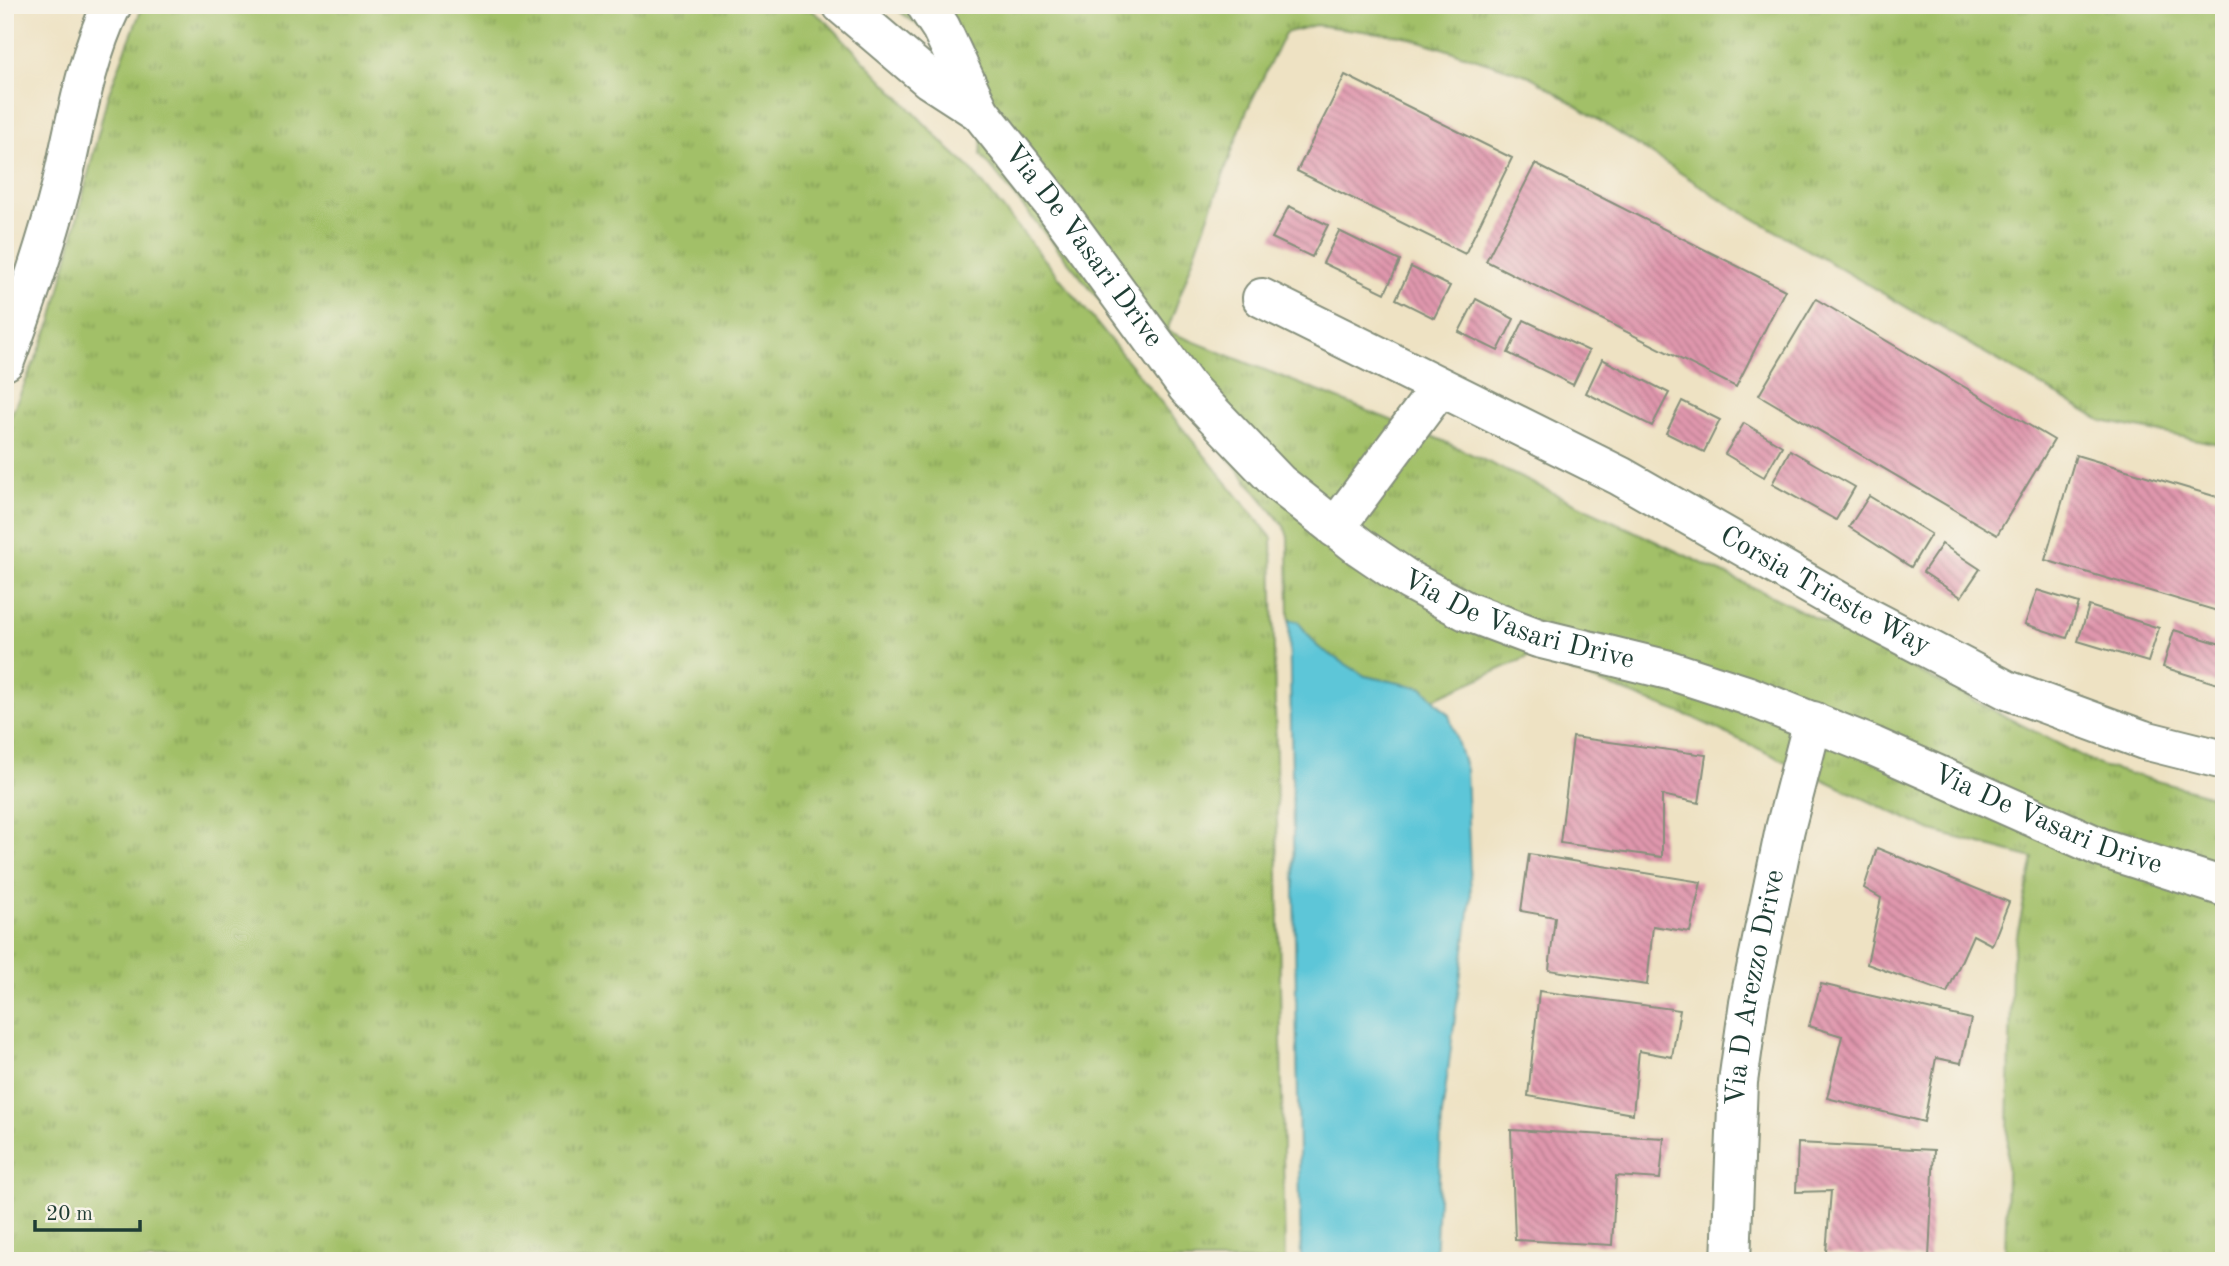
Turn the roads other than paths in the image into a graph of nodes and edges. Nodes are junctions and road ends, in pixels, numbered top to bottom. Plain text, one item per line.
1 (111, 5) edge
2 (842, 5) edge
3 (926, 5) edge
4 (980, 112) junction
5 (1262, 298) dead end
6 (5, 361) edge
7 (1440, 387) junction
8 (1335, 528) junction
9 (1813, 721) junction
10 (2224, 760) edge
11 (2224, 887) edge
12 (1731, 1261) edge

1 - 6 street
2 - 4 street, Via De Vasari Drive
3 - 4 street, Via De Vasari Drive
4 - 8 street, Via De Vasari Drive
5 - 7 street, Corsia Trieste Way
7 - 8 street
7 - 10 street, Corsia Trieste Way
8 - 9 street, Via De Vasari Drive
9 - 11 street, Via De Vasari Drive
9 - 12 street, Via D Arezzo Drive

